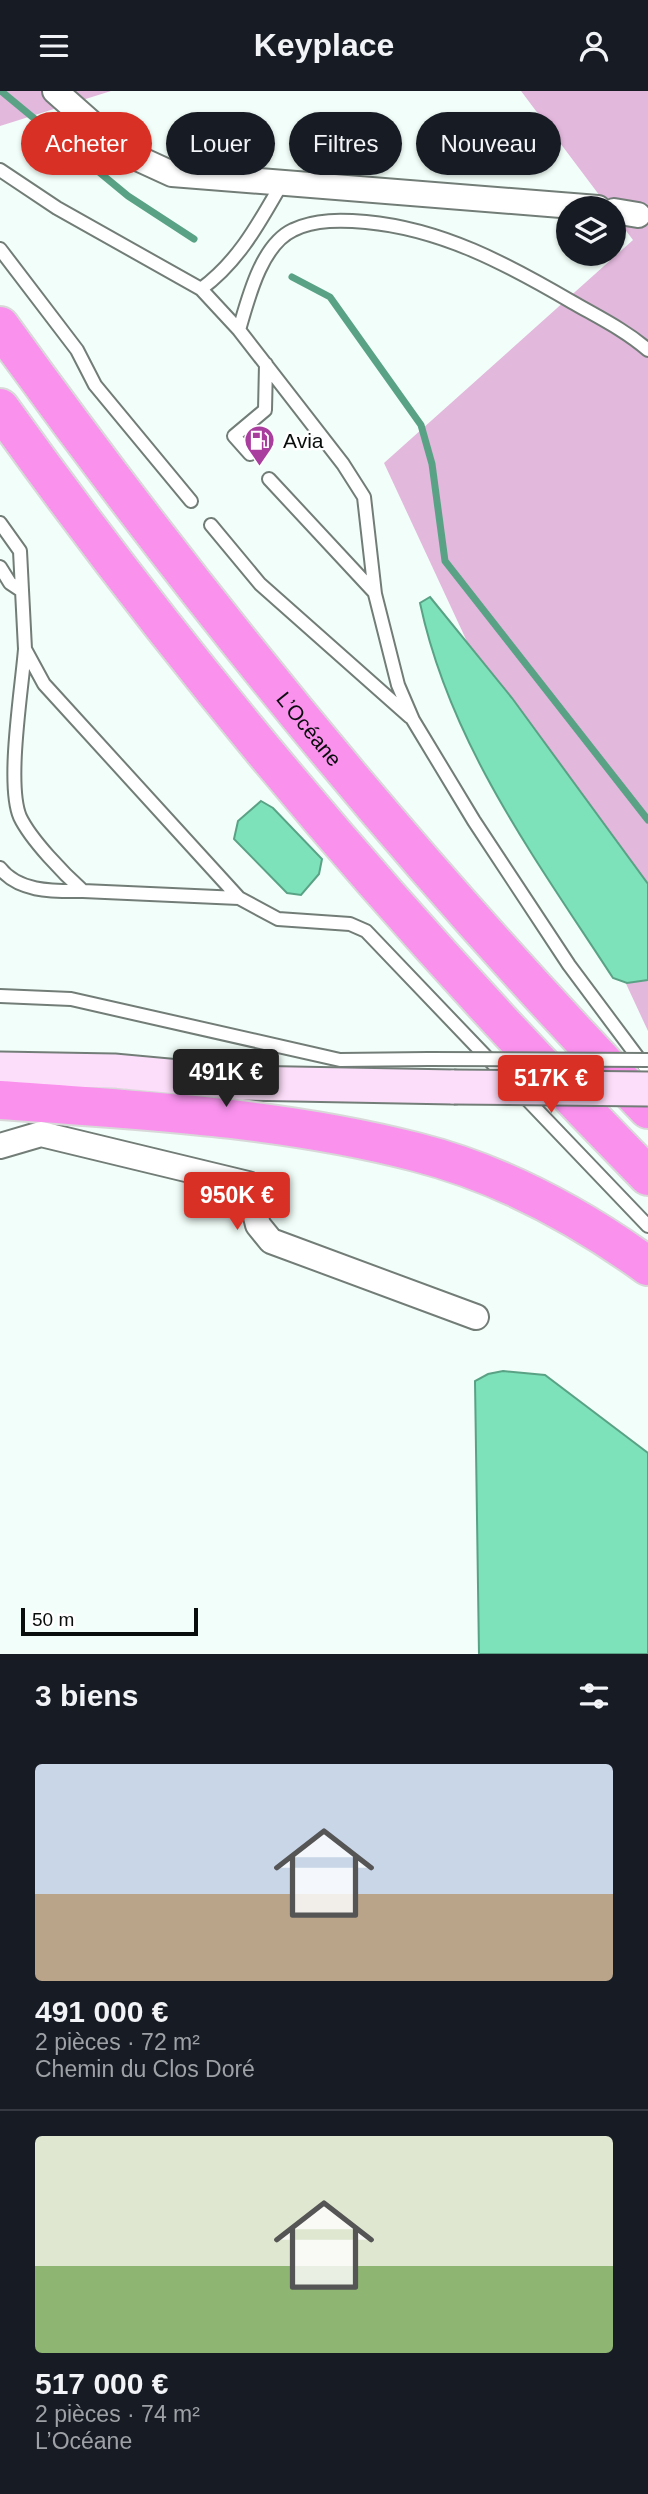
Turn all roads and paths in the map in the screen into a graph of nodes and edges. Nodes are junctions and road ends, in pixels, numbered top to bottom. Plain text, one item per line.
1 (55, 91) edge
2 (0, 170) edge
3 (282, 183) junction
4 (556, 205) edge
5 (0, 249) edge
6 (201, 289) junction
7 (0, 325) edge
8 (239, 330) junction
9 (648, 350) edge
10 (266, 364) junction
11 (0, 408) edge
12 (250, 454) dead end
13 (269, 479) dead end
14 (191, 501) dead end
15 (0, 523) edge
16 (211, 525) dead end
17 (0, 567) edge
18 (22, 591) junction
19 (375, 594) junction
20 (25, 649) junction
21 (413, 720) junction
22 (0, 868) edge
23 (83, 891) junction
24 (239, 898) junction
25 (0, 996) edge
26 (648, 1060) edge
27 (0, 1069) edge
28 (648, 1071) edge
29 (648, 1089) edge
30 (0, 1100) edge
31 (648, 1109) edge
32 (0, 1146) edge
33 (648, 1176) edge
34 (648, 1226) edge
35 (648, 1266) edge
36 (476, 1317) dead end

1 - 3 street
2 - 6 lane
3 - 4 street
3 - 6 lane
5 - 14 lane
6 - 8 lane
7 - 31 highway, L’Océane
8 - 9 lane
8 - 10 lane
10 - 12 lane
10 - 19 lane
11 - 33 highway
13 - 19 lane
15 - 18 lane
16 - 21 lane
17 - 18 lane
18 - 20 lane
19 - 21 lane
20 - 23 lane
20 - 24 lane
21 - 28 lane
22 - 23 lane
23 - 24 lane
24 - 34 lane
25 - 26 lane, bridge
27 - 29 main road, bridge
30 - 35 highway
32 - 36 street

